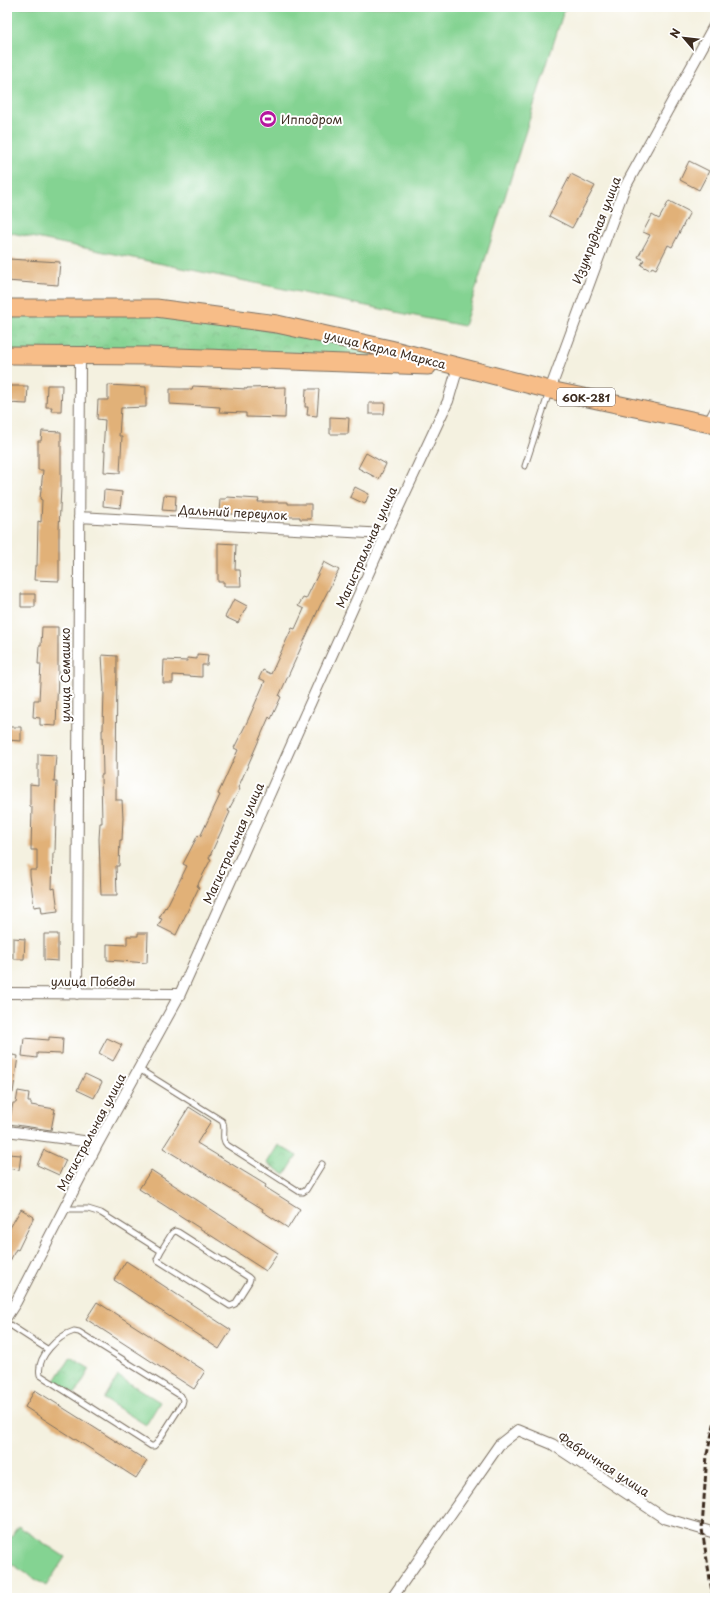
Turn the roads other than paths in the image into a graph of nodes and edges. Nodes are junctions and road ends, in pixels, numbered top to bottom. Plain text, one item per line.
1 (715, 24) edge
2 (7, 308) edge
3 (7, 355) edge
4 (80, 356) junction
5 (458, 367) junction
6 (550, 390) junction
7 (713, 420) edge
8 (525, 466) dead end
9 (79, 517) junction
10 (386, 534) junction
11 (7, 993) edge
12 (77, 994) junction
13 (180, 994) junction
14 (139, 1068) junction
15 (7, 1131) edge
16 (98, 1143) junction
17 (322, 1164) dead end
18 (64, 1209) junction
19 (161, 1251) junction
20 (7, 1316) edge
21 (7, 1324) edge
22 (47, 1349) junction
23 (715, 1533) edge
24 (392, 1598) edge

1 - 6 street, Изумрудная улица
2 - 5 main road, улица Карла Маркса
3 - 4 main road, улица Карла Маркса
4 - 5 main road, улица Карла Маркса
4 - 9 street, улица Семашко
5 - 6 main road, 60К-281
5 - 10 street, Магистральная улица
6 - 7 main road, 60К-281
6 - 8 lane
9 - 10 street, Дальний переулок
9 - 12 street, улица Семашко
10 - 13 street, Магистральная улица
11 - 12 street, улица Победы
12 - 13 street, улица Победы
13 - 14 street, Магистральная улица
14 - 16 street, Магистральная улица
14 - 17 lane
15 - 16 street
16 - 18 street, Магистральная улица
18 - 19 lane
18 - 20 street, Магистральная улица
19 - 19 lane
21 - 22 lane
22 - 22 lane
23 - 24 street, Фабричная улица

